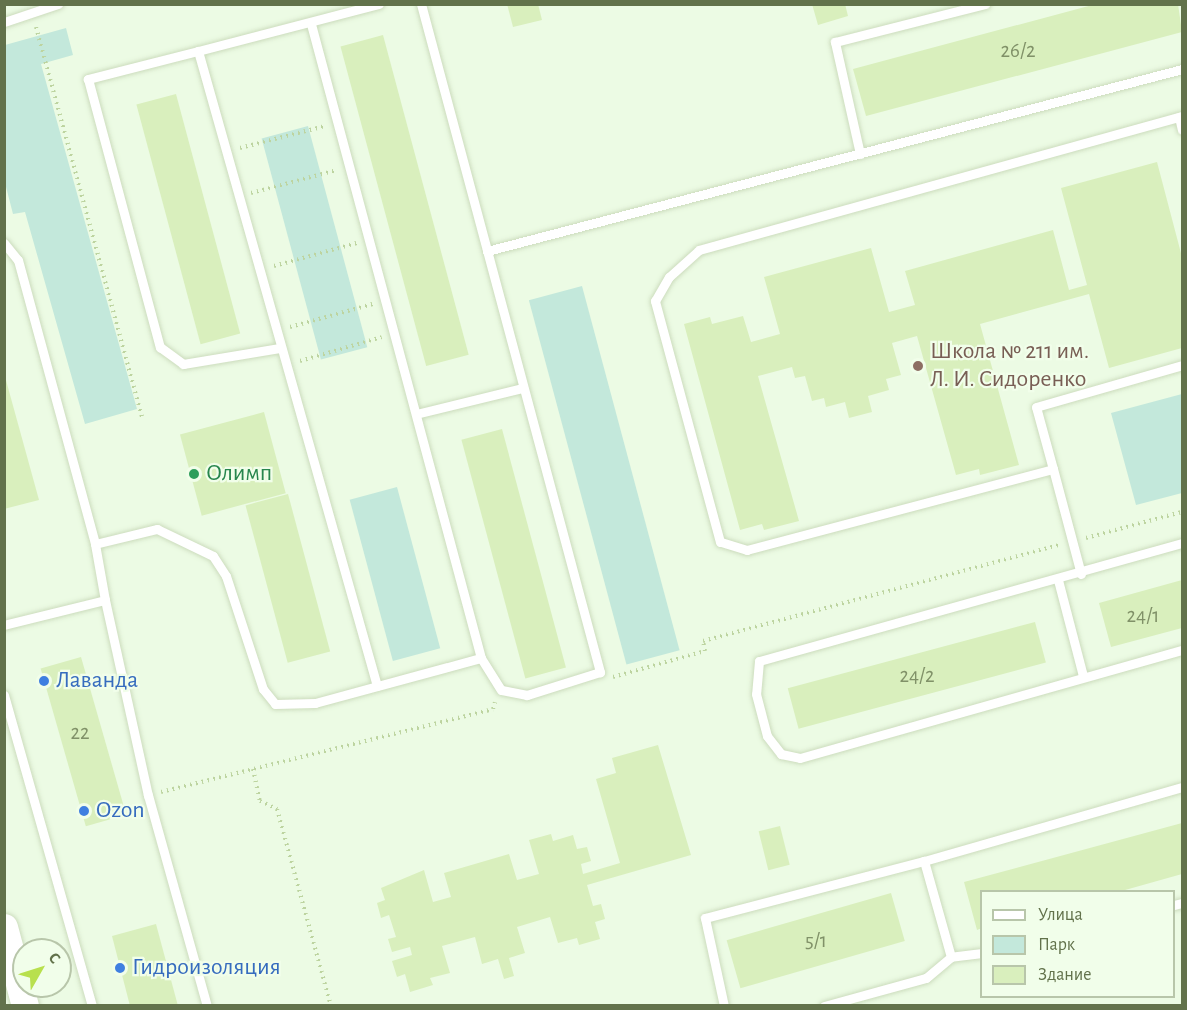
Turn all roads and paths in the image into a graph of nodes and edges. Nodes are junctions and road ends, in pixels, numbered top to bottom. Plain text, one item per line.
1 (58, 4) edge
2 (379, 4) edge
3 (421, 4) edge
4 (986, 4) edge
5 (33, 15) junction
6 (4, 22) edge
7 (311, 24) junction
8 (198, 51) junction
9 (1182, 69) edge
10 (1181, 117) edge
11 (338, 123) junction
12 (1182, 130) edge
13 (226, 152) junction
14 (860, 154) junction
15 (349, 167) junction
16 (238, 196) junction
17 (369, 240) junction
18 (4, 243) edge
19 (487, 251) junction
20 (258, 270) junction
21 (385, 301) junction
22 (275, 331) junction
23 (394, 333) junction
24 (280, 348) junction
25 (285, 365) junction
26 (1182, 365) edge
27 (523, 388) junction
28 (416, 414) junction
29 (143, 420) dead end
30 (1053, 469) junction
31 (1182, 512) edge
32 (1073, 541) junction
33 (1182, 543) edge
34 (95, 544) junction
35 (1081, 573) junction
36 (1058, 580) junction
37 (105, 600) junction
38 (4, 625) edge
39 (1182, 650) edge
40 (481, 658) junction
41 (600, 672) junction
42 (1083, 676) junction
43 (376, 686) junction
44 (501, 690) junction
45 (4, 696) edge
46 (253, 769) junction
47 (1182, 787) edge
48 (148, 795) junction
49 (924, 861) junction
50 (4, 927) edge
51 (980, 953) edge
52 (951, 957) junction
53 (9, 960) edge
54 (25, 1005) edge
55 (92, 1005) edge
56 (207, 1005) edge
57 (331, 1005) edge
58 (724, 1005) edge
59 (824, 1005) edge

1 - 5 lane
2 - 7 lane
3 - 19 lane
4 - 14 lane
5 - 6 lane
5 - 29 path
7 - 8 lane
7 - 11 lane
8 - 13 lane
8 - 24 lane
9 - 14 lane
10 - 12 lane
10 - 30 lane
11 - 13 path
11 - 15 lane
13 - 16 lane
14 - 19 lane
15 - 16 path
15 - 17 lane
16 - 20 lane
17 - 20 path
17 - 21 lane
18 - 34 lane
19 - 27 lane
20 - 22 lane
21 - 22 path
21 - 23 lane
22 - 24 lane
23 - 25 path
23 - 28 lane
24 - 25 lane
25 - 43 lane
26 - 30 lane
27 - 28 lane
27 - 41 lane
28 - 40 lane
30 - 32 lane
31 - 32 path
32 - 35 lane
32 - 41 path
33 - 35 lane
34 - 37 lane
34 - 43 lane
35 - 36 lane
36 - 42 lane
36 - 42 lane
37 - 38 lane
37 - 48 lane
39 - 42 lane
40 - 43 lane
40 - 44 lane
41 - 44 lane
44 - 46 path
45 - 55 lane
46 - 48 path
46 - 57 path
47 - 49 lane
48 - 56 lane
49 - 52 lane
49 - 58 lane
50 - 53 street
51 - 52 lane
52 - 59 lane
53 - 54 street

